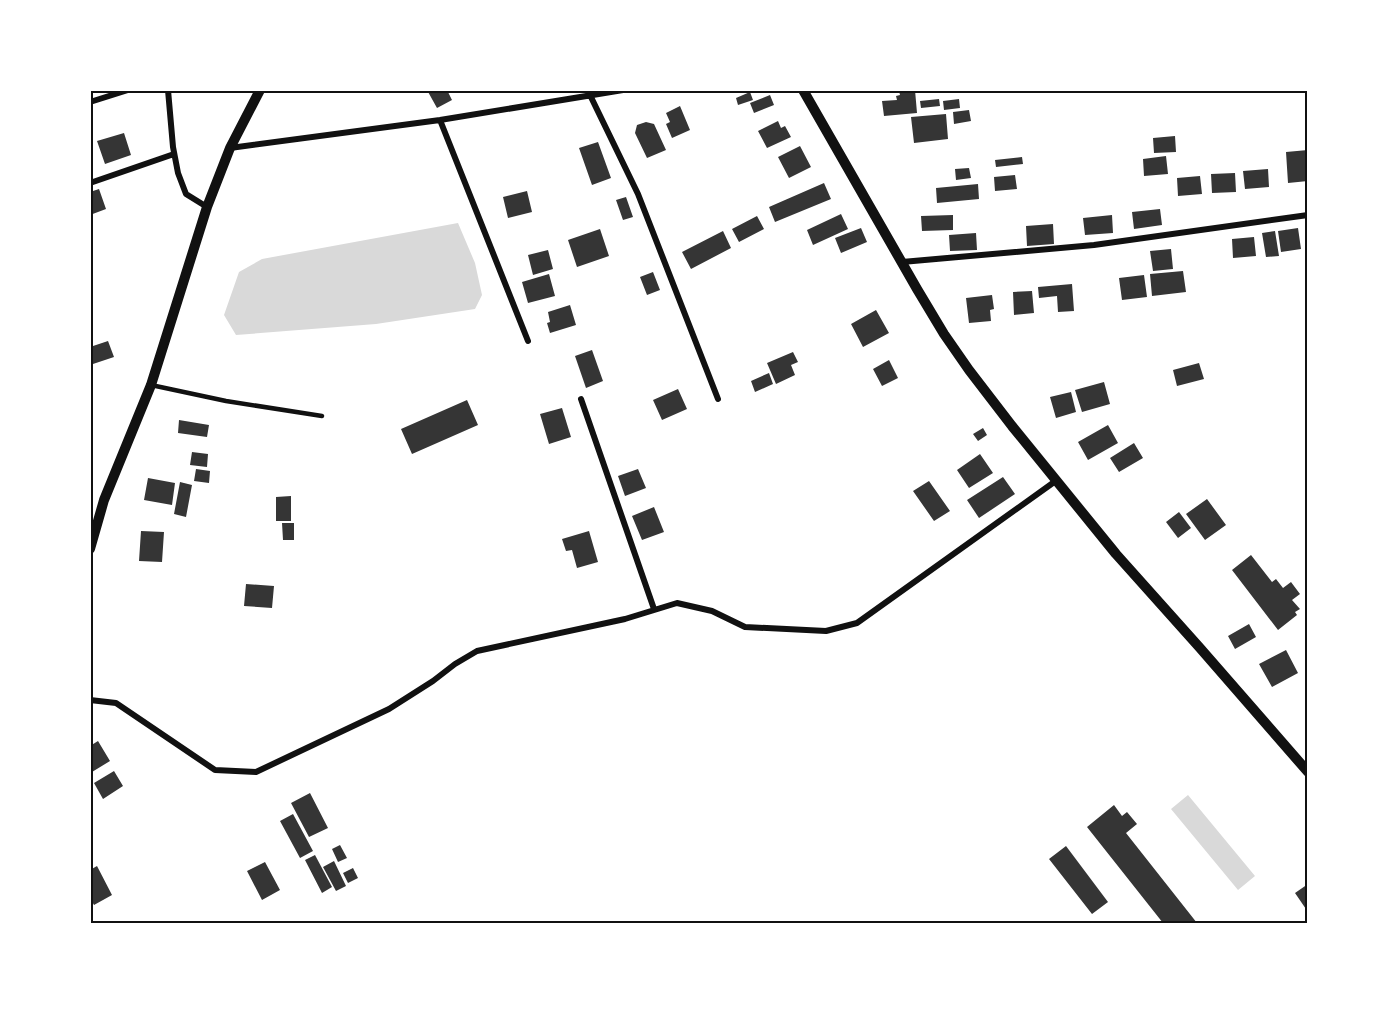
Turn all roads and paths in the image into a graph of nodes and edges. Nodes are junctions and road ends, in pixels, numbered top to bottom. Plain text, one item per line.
1 (128, 90) edge
2 (168, 90) edge
3 (260, 90) edge
4 (623, 90) edge
5 (803, 90) edge
6 (590, 95) junction
7 (90, 102) edge
8 (440, 120) junction
9 (230, 148) junction
10 (174, 154) junction
11 (90, 183) edge
12 (207, 207) junction
13 (1308, 215) edge
14 (902, 262) junction
15 (528, 341) dead end
16 (151, 386) junction
17 (581, 399) dead end
18 (718, 399) dead end
19 (322, 416) dead end
20 (1057, 480) junction
21 (90, 549) edge
22 (654, 609) junction
23 (90, 700) edge
24 (1308, 772) edge

1 - 7 street
2 - 10 street
3 - 9 street
4 - 6 street
5 - 14 street
6 - 8 street
6 - 18 street
8 - 9 street
8 - 15 street
9 - 12 street
10 - 11 street
10 - 12 street
12 - 16 street
13 - 14 street
14 - 20 street
16 - 19 lane
16 - 21 street
17 - 22 street
20 - 22 street
20 - 24 street
22 - 23 street

